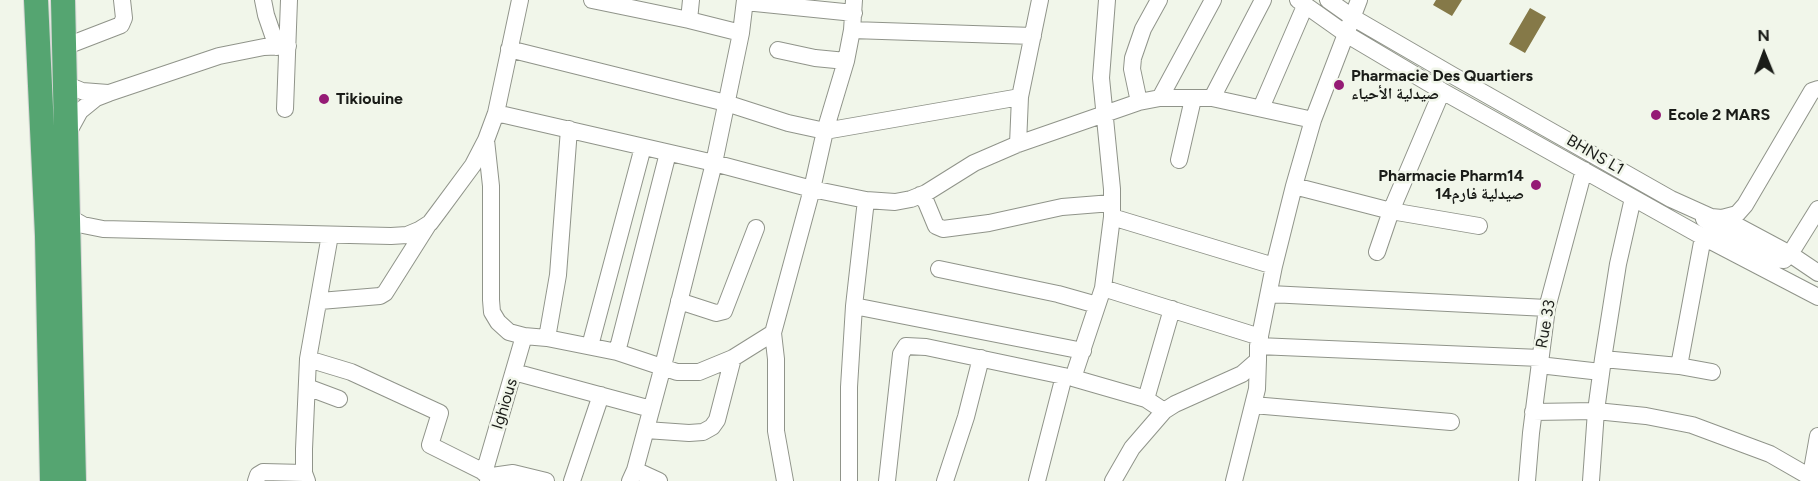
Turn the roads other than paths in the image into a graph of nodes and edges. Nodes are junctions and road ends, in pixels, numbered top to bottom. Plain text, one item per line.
1 (36, 0) edge
2 (63, 0) edge
3 (122, 0) edge
4 (263, 0) edge
5 (289, 0) edge
6 (518, 0) edge
7 (591, 0) edge
8 (691, 0) edge
9 (1040, 0) edge
10 (1107, 0) edge
11 (1159, 0) edge
12 (1213, 0) edge
13 (1263, 0) edge
14 (1328, 0) edge
15 (745, 1) edge
16 (1308, 2) edge
17 (626, 4) edge
18 (854, 6) edge
19 (1350, 14) edge
20 (689, 20) junction
21 (852, 30) junction
22 (741, 33) junction
23 (1033, 36) junction
24 (282, 46) junction
25 (64, 47) junction
26 (509, 49) junction
27 (778, 50) dead end
28 (846, 61) junction
29 (65, 84) junction
30 (1818, 89) edge
31 (1442, 90) junction
32 (109, 93) junction
33 (1020, 98) junction
34 (1160, 98) junction
35 (1212, 98) junction
36 (1193, 99) junction
37 (1139, 102) junction
38 (726, 103) junction
39 (1261, 108) junction
40 (285, 109) dead end
41 (496, 113) junction
42 (1105, 113) junction
43 (1313, 120) junction
44 (569, 129) junction
45 (825, 131) junction
46 (486, 140) junction
47 (1018, 144) junction
48 (65, 145) junction
49 (643, 147) junction
50 (668, 153) junction
51 (1179, 160) dead end
52 (714, 163) junction
53 (1584, 170) junction
54 (1294, 186) junction
55 (812, 189) junction
56 (920, 195) junction
57 (1633, 198) junction
58 (866, 200) junction
59 (1818, 209) edge
60 (1112, 210) junction
61 (1391, 211) junction
62 (67, 216) junction
63 (1722, 218) junction
64 (430, 223) junction
65 (1479, 226) dead end
66 (756, 228) dead end
67 (103, 229) junction
68 (330, 235) junction
69 (1703, 237) junction
70 (69, 251) junction
71 (1377, 252) dead end
72 (1790, 254) junction
73 (1274, 266) junction
74 (939, 269) dead end
75 (1818, 273) edge
76 (1103, 288) junction
77 (1270, 294) junction
78 (1818, 297) edge
79 (320, 301) junction
80 (679, 301) junction
81 (1097, 305) junction
82 (854, 306) junction
83 (1547, 308) junction
84 (1172, 309) junction
85 (774, 333) junction
86 (524, 336) junction
87 (547, 338) junction
88 (590, 346) junction
89 (1259, 348) junction
90 (1083, 351) junction
91 (617, 352) junction
92 (733, 358) junction
93 (981, 358) junction
94 (308, 359) junction
95 (1539, 362) junction
96 (663, 366) junction
97 (1602, 366) junction
98 (1679, 366) junction
99 (514, 372) junction
100 (1712, 372) dead end
101 (1069, 377) junction
102 (307, 387) junction
103 (601, 395) junction
104 (339, 399) dead end
105 (1146, 399) junction
106 (1253, 405) junction
107 (651, 409) junction
108 (1164, 411) junction
109 (1596, 411) junction
110 (1533, 412) junction
111 (1451, 422) dead end
112 (646, 430) junction
113 (1818, 436) edge
114 (632, 476) edge
115 (306, 477) edge
116 (488, 477) edge
117 (1810, 479) edge
118 (52, 481) edge
119 (74, 481) edge
120 (256, 481) edge
121 (546, 481) edge
122 (572, 481) edge
123 (659, 481) edge
124 (785, 481) edge
125 (849, 481) edge
126 (887, 481) edge
127 (945, 481) edge
128 (1037, 481) edge
129 (1113, 481) edge
130 (1234, 481) edge
131 (1527, 481) edge
132 (1591, 481) edge

1 - 118 highway
2 - 25 highway
3 - 25 street
4 - 24 street
5 - 24 street
6 - 26 street
7 - 17 street
8 - 20 street
9 - 23 street
10 - 42 street
11 - 37 street
12 - 34 street
13 - 35 street
14 - 19 street, BHNS L1
15 - 18 street
15 - 22 street
16 - 19 street
16 - 39 street
17 - 20 street
18 - 21 street
19 - 31 street
19 - 43 street
19 - 63 street, BHNS L1
19 - 72 street, BHNS L1
20 - 22 street
21 - 23 street
21 - 28 street
22 - 38 street
23 - 33 street
24 - 32 street
24 - 40 street
25 - 29 highway
26 - 38 street
26 - 41 street
27 - 28 street
28 - 45 street
29 - 32 street
29 - 48 highway
30 - 63 street
31 - 53 street
31 - 61 street
32 - 48 street
33 - 45 street
33 - 47 street
34 - 36 street
34 - 37 street
35 - 36 street
35 - 39 street
36 - 51 street
37 - 42 street
38 - 45 street
38 - 52 street
39 - 43 street
41 - 44 street
41 - 46 street
42 - 47 street
42 - 60 street
43 - 54 street
44 - 49 street
44 - 87 street
45 - 55 street
46 - 64 street
46 - 86 street
47 - 56 street
48 - 62 highway
49 - 50 street
49 - 88 street
50 - 52 street
50 - 91 street
52 - 55 street
52 - 80 street
53 - 57 street
53 - 83 street, Rue 33
54 - 61 street
54 - 73 street
55 - 58 street
55 - 85 street
56 - 58 street
56 - 60 street
57 - 69 street
57 - 97 street
58 - 82 street
59 - 72 street
60 - 73 street
60 - 76 street
61 - 65 street
61 - 71 street
62 - 67 street
62 - 70 highway
63 - 72 street, BHNS L1
64 - 68 street
64 - 79 street
66 - 80 street
67 - 68 street
67 - 70 street
68 - 79 street
69 - 78 street
69 - 98 street
70 - 119 highway
72 - 75 street, BHNS L1
73 - 77 street
74 - 81 street
76 - 81 street
76 - 84 street
77 - 83 street
77 - 89 street
79 - 94 street
80 - 96 street
81 - 90 street
82 - 90 street
82 - 125 street
83 - 95 street, Rue 33
84 - 89 street
84 - 105 street
85 - 92 street
85 - 124 street
86 - 87 street
86 - 99 street, Ighious
87 - 88 street
88 - 91 street
89 - 95 street
89 - 106 street
89 - 108 street
90 - 101 street
91 - 96 street
92 - 96 street
92 - 112 street
93 - 101 street
93 - 126 street
93 - 127 street
94 - 102 street
94 - 116 street
95 - 97 street
95 - 110 street, Rue 33
96 - 107 street
97 - 98 street
97 - 109 street
98 - 100 street
99 - 103 street
99 - 116 street, Ighious
101 - 105 street
101 - 128 street
102 - 104 street
102 - 115 street
103 - 107 street
103 - 122 street
105 - 108 street
106 - 111 street
106 - 130 street
107 - 112 street
108 - 129 street
109 - 110 street
109 - 117 street
109 - 132 street
110 - 131 street, Rue 33
112 - 114 street
113 - 117 street
114 - 123 street
115 - 120 street
116 - 121 street

